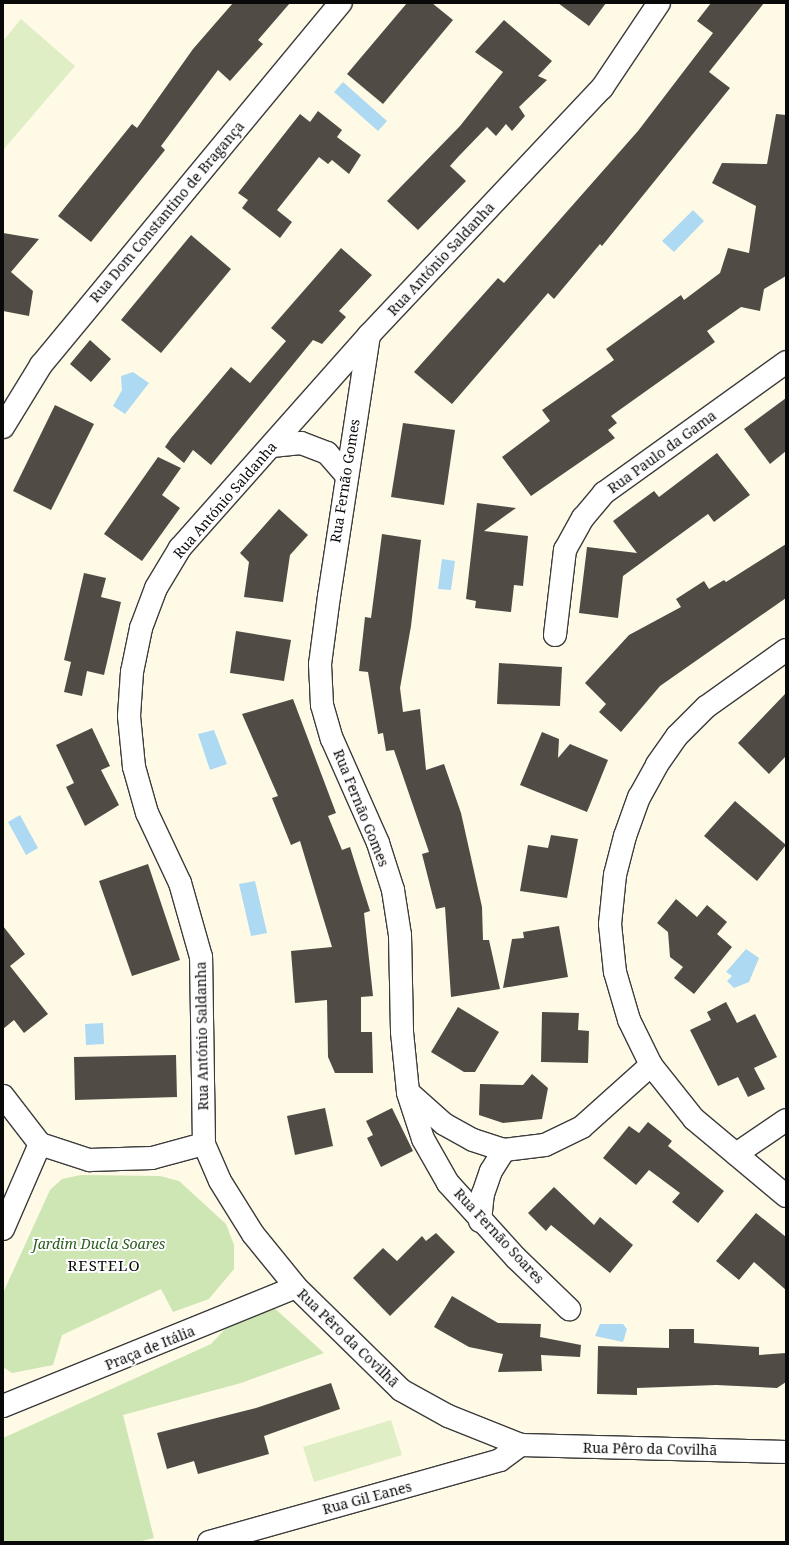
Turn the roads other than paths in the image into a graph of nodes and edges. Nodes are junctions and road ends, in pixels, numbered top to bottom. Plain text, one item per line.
1 (340, 3) edge
2 (659, 3) edge
3 (369, 335) junction
4 (786, 362) edge
5 (3, 427) edge
6 (272, 446) junction
7 (345, 474) junction
8 (555, 635) dead end
9 (786, 650) edge
10 (651, 1065) junction
11 (408, 1092) junction
12 (3, 1096) edge
13 (786, 1120) edge
14 (40, 1144) junction
15 (204, 1144) junction
16 (504, 1150) junction
17 (736, 1154) junction
18 (786, 1196) edge
19 (480, 1220) junction
20 (3, 1229) edge
21 (296, 1287) junction
22 (569, 1309) dead end
23 (3, 1406) edge
24 (521, 1446) junction
25 (786, 1452) edge
26 (209, 1542) edge

1 - 5 street, Rua Dom Constantino de Bragança
2 - 3 street, Rua António Saldanha
3 - 6 street, Rua António Saldanha
3 - 7 street, Rua Fernão Gomes
4 - 8 street, Rua Paulo da Gama
6 - 7 street
6 - 15 street, Rua António Saldanha
7 - 11 street, Rua Fernão Gomes
9 - 10 street
10 - 16 street
10 - 17 street
11 - 16 street
11 - 19 street, Rua Fernão Soares
12 - 14 street
13 - 17 street
14 - 15 street
14 - 20 street
15 - 21 street, Rua Pêro da Covilhã
16 - 19 street
17 - 18 street
19 - 22 street, Rua Fernão Soares
21 - 23 street, Praça de Itália
21 - 24 street, Rua Pêro da Covilhã
24 - 25 street, Rua Pêro da Covilhã
24 - 26 street, Rua Gil Eanes

